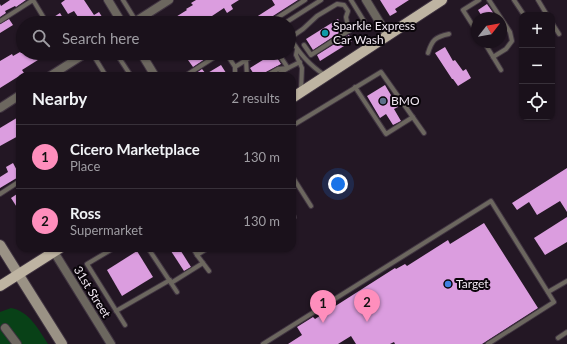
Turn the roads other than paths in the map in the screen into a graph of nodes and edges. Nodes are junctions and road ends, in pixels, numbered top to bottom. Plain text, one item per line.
1 (108, 0) edge
2 (122, 0) edge
3 (169, 0) edge
4 (305, 0) edge
5 (321, 0) edge
6 (351, 0) edge
7 (366, 0) edge
8 (442, 0) edge
9 (450, 0) edge
10 (479, 0) edge
11 (490, 0) edge
12 (514, 0) edge
13 (538, 0) edge
14 (425, 12) junction
15 (522, 12) edge
16 (545, 12) edge
17 (43, 16) edge
18 (118, 16) edge
19 (131, 16) edge
20 (144, 16) edge
21 (279, 16) edge
22 (296, 16) edge
23 (0, 21) edge
24 (471, 23) edge
25 (555, 28) edge
26 (349, 31) junction
27 (296, 33) edge
28 (449, 34) dead end
29 (559, 34) dead end
30 (388, 36) junction
31 (304, 45) dead end
32 (488, 48) edge
33 (297, 50) joint
34 (428, 53) dead end
35 (493, 57) junction
36 (75, 60) edge
37 (96, 60) edge
38 (120, 60) edge
39 (145, 60) edge
40 (210, 60) edge
41 (230, 60) edge
42 (246, 60) joint
43 (283, 60) edge
44 (72, 62) joint
45 (300, 62) junction
46 (235, 67) junction
47 (288, 68) junction
48 (501, 70) dead end
49 (56, 72) edge
50 (104, 72) edge
51 (128, 72) edge
52 (153, 72) edge
53 (191, 72) edge
54 (235, 72) edge
55 (248, 72) edge
56 (273, 72) edge
57 (282, 72) edge
58 (326, 76) junction
59 (355, 87) junction
60 (296, 95) edge
61 (16, 98) edge
62 (0, 108) edge
63 (413, 117) junction
64 (296, 124) edge
65 (424, 133) dead end
66 (296, 182) edge
67 (16, 184) edge
68 (0, 194) edge
69 (311, 206) dead end
70 (0, 245) edge
71 (54, 252) edge
72 (58, 252) edge
73 (108, 252) edge
74 (151, 252) edge
75 (195, 252) edge
76 (202, 252) edge
77 (197, 255) junction
78 (203, 263) junction
79 (209, 272) dead end
80 (19, 274) junction
81 (567, 281) edge
82 (170, 282) junction
83 (0, 286) edge
84 (177, 292) dead end
85 (548, 292) junction
86 (116, 311) junction
87 (125, 325) dead end
88 (5, 328) dead end
89 (567, 332) edge
90 (558, 338) dead end
91 (18, 344) edge
92 (62, 344) edge
93 (111, 344) edge
94 (263, 344) edge
95 (488, 344) edge

1 - 18 street
2 - 19 lane
3 - 20 street
4 - 21 lane
5 - 22 lane
6 - 26 lane
7 - 30 street
8 - 14 main road
9 - 14 main road
10 - 24 lane
11 - 35 lane
12 - 15 lane
13 - 16 lane
14 - 30 main road
17 - 23 lane
25 - 29 lane
26 - 27 lane
26 - 31 lane
28 - 34 lane
30 - 58 main road
32 - 35 lane
33 - 45 lane
33 - 58 lane
35 - 48 lane
36 - 44 street
37 - 50 lane
38 - 51 lane
39 - 52 street
40 - 53 lane
41 - 46 lane
42 - 46 lane
42 - 55 lane
43 - 47 lane
44 - 49 street
45 - 47 lane
45 - 60 lane
46 - 54 lane
47 - 56 lane
47 - 57 lane
58 - 60 main road
59 - 63 lane
59 - 63 lane
59 - 64 lane
61 - 62 street
63 - 65 lane
66 - 69 lane
67 - 68 lane
70 - 80 main road
71 - 80 main road
72 - 93 street, 31st Street
73 - 86 lane
74 - 82 lane
75 - 77 lane
76 - 77 lane
77 - 78 lane
78 - 79 lane
78 - 82 lane
80 - 83 main road
80 - 92 main road
81 - 85 lane
82 - 84 lane
82 - 86 lane
85 - 94 lane
85 - 95 lane
86 - 87 lane
88 - 91 street
89 - 90 lane

